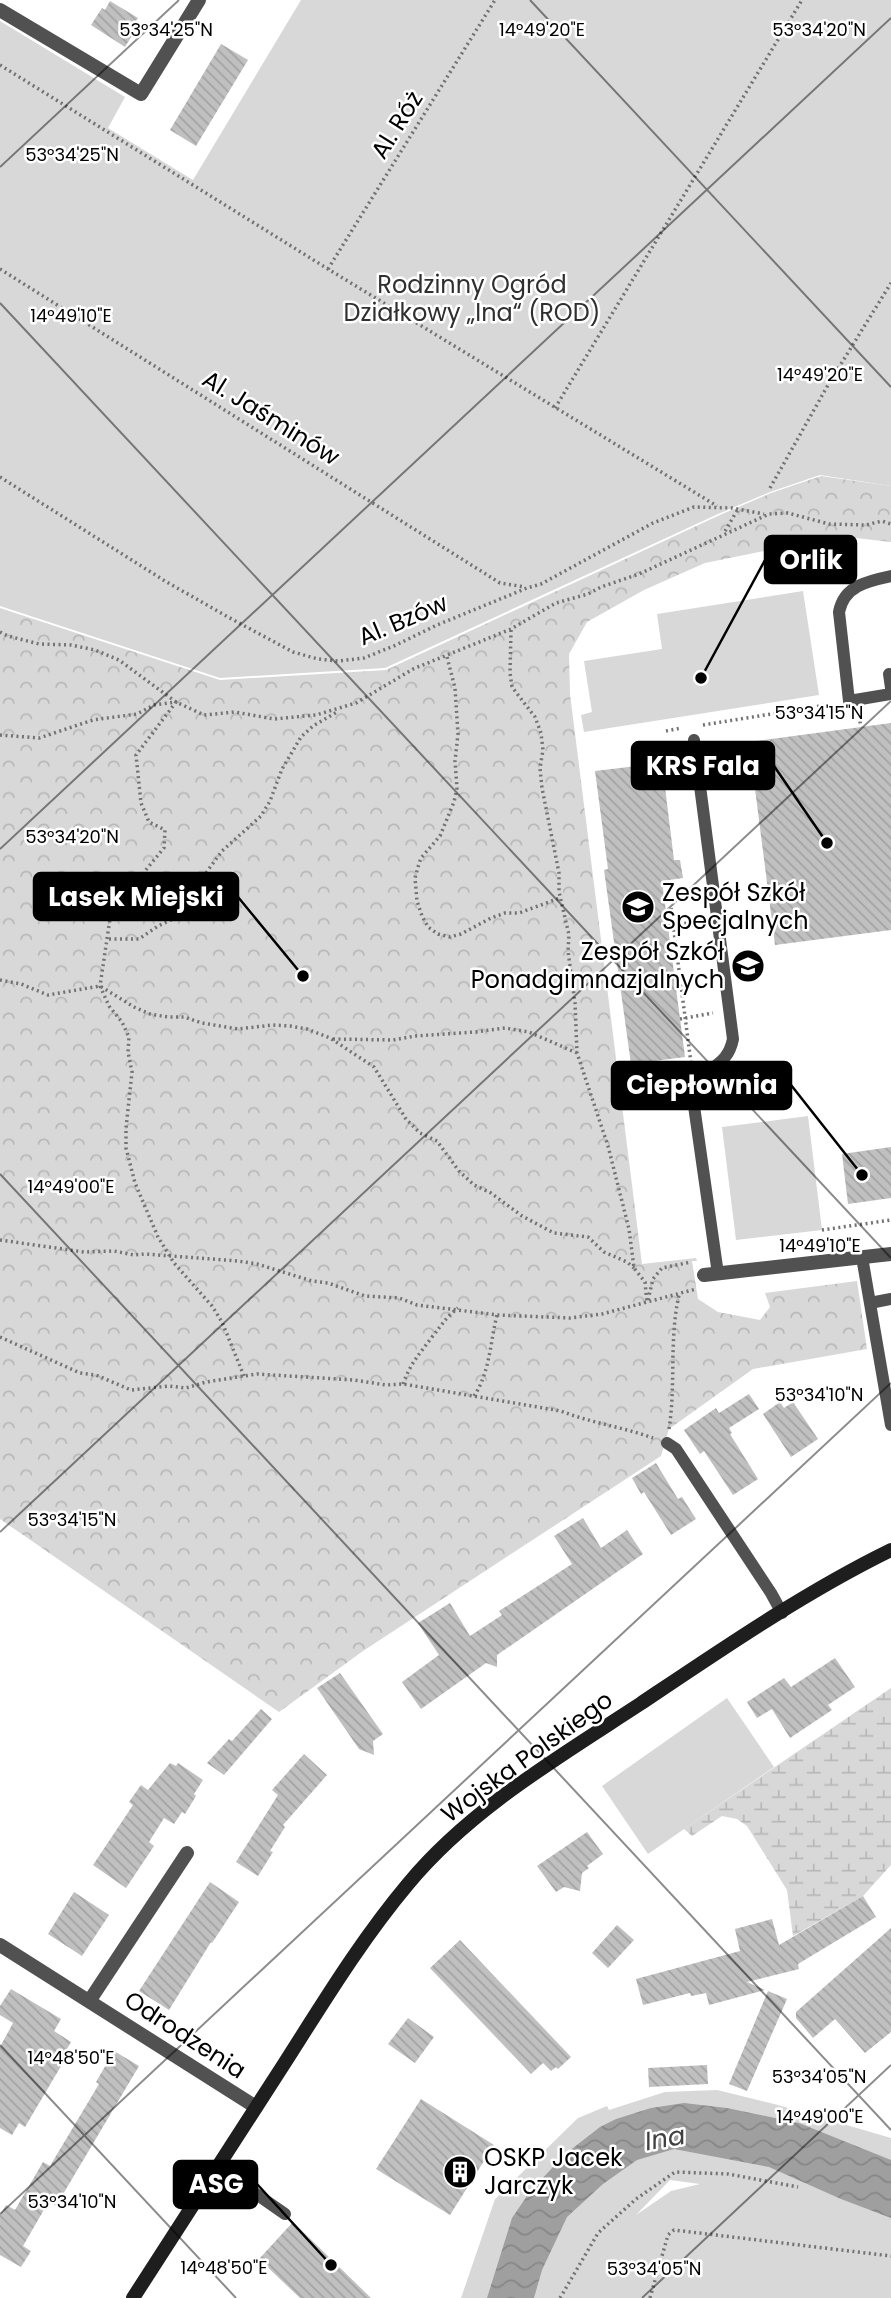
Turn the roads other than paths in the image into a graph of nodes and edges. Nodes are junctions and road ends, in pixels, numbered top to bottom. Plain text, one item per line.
1 (199, 0) edge
2 (0, 10) edge
3 (891, 576) edge
4 (889, 674) edge
5 (891, 688) edge
6 (891, 694) edge
7 (694, 740) dead end
8 (891, 1254) edge
9 (862, 1257) junction
10 (711, 1275) joint
11 (891, 1299) edge
12 (870, 1303) junction
13 (891, 1425) edge
14 (667, 1443) road end
15 (891, 1550) edge
16 (782, 1613) junction
17 (187, 1853) dead end
18 (0, 1945) edge
19 (90, 2000) junction
20 (256, 2107) junction
21 (217, 2167) junction
22 (285, 2214) dead end
23 (133, 2298) edge

1 - 2 street
3 - 6 lane
4 - 5 lane
7 - 10 lane
8 - 9 street
9 - 10 street
9 - 12 lane
11 - 12 lane
12 - 13 lane
14 - 16 lane
15 - 16 street, Wojska Polskiego
16 - 20 street, Wojska Polskiego
17 - 19 street, Odrodzenia
18 - 19 street, Odrodzenia
19 - 20 street, Odrodzenia
20 - 21 street, Wojska Polskiego
21 - 22 lane
21 - 23 street, Wojska Polskiego

